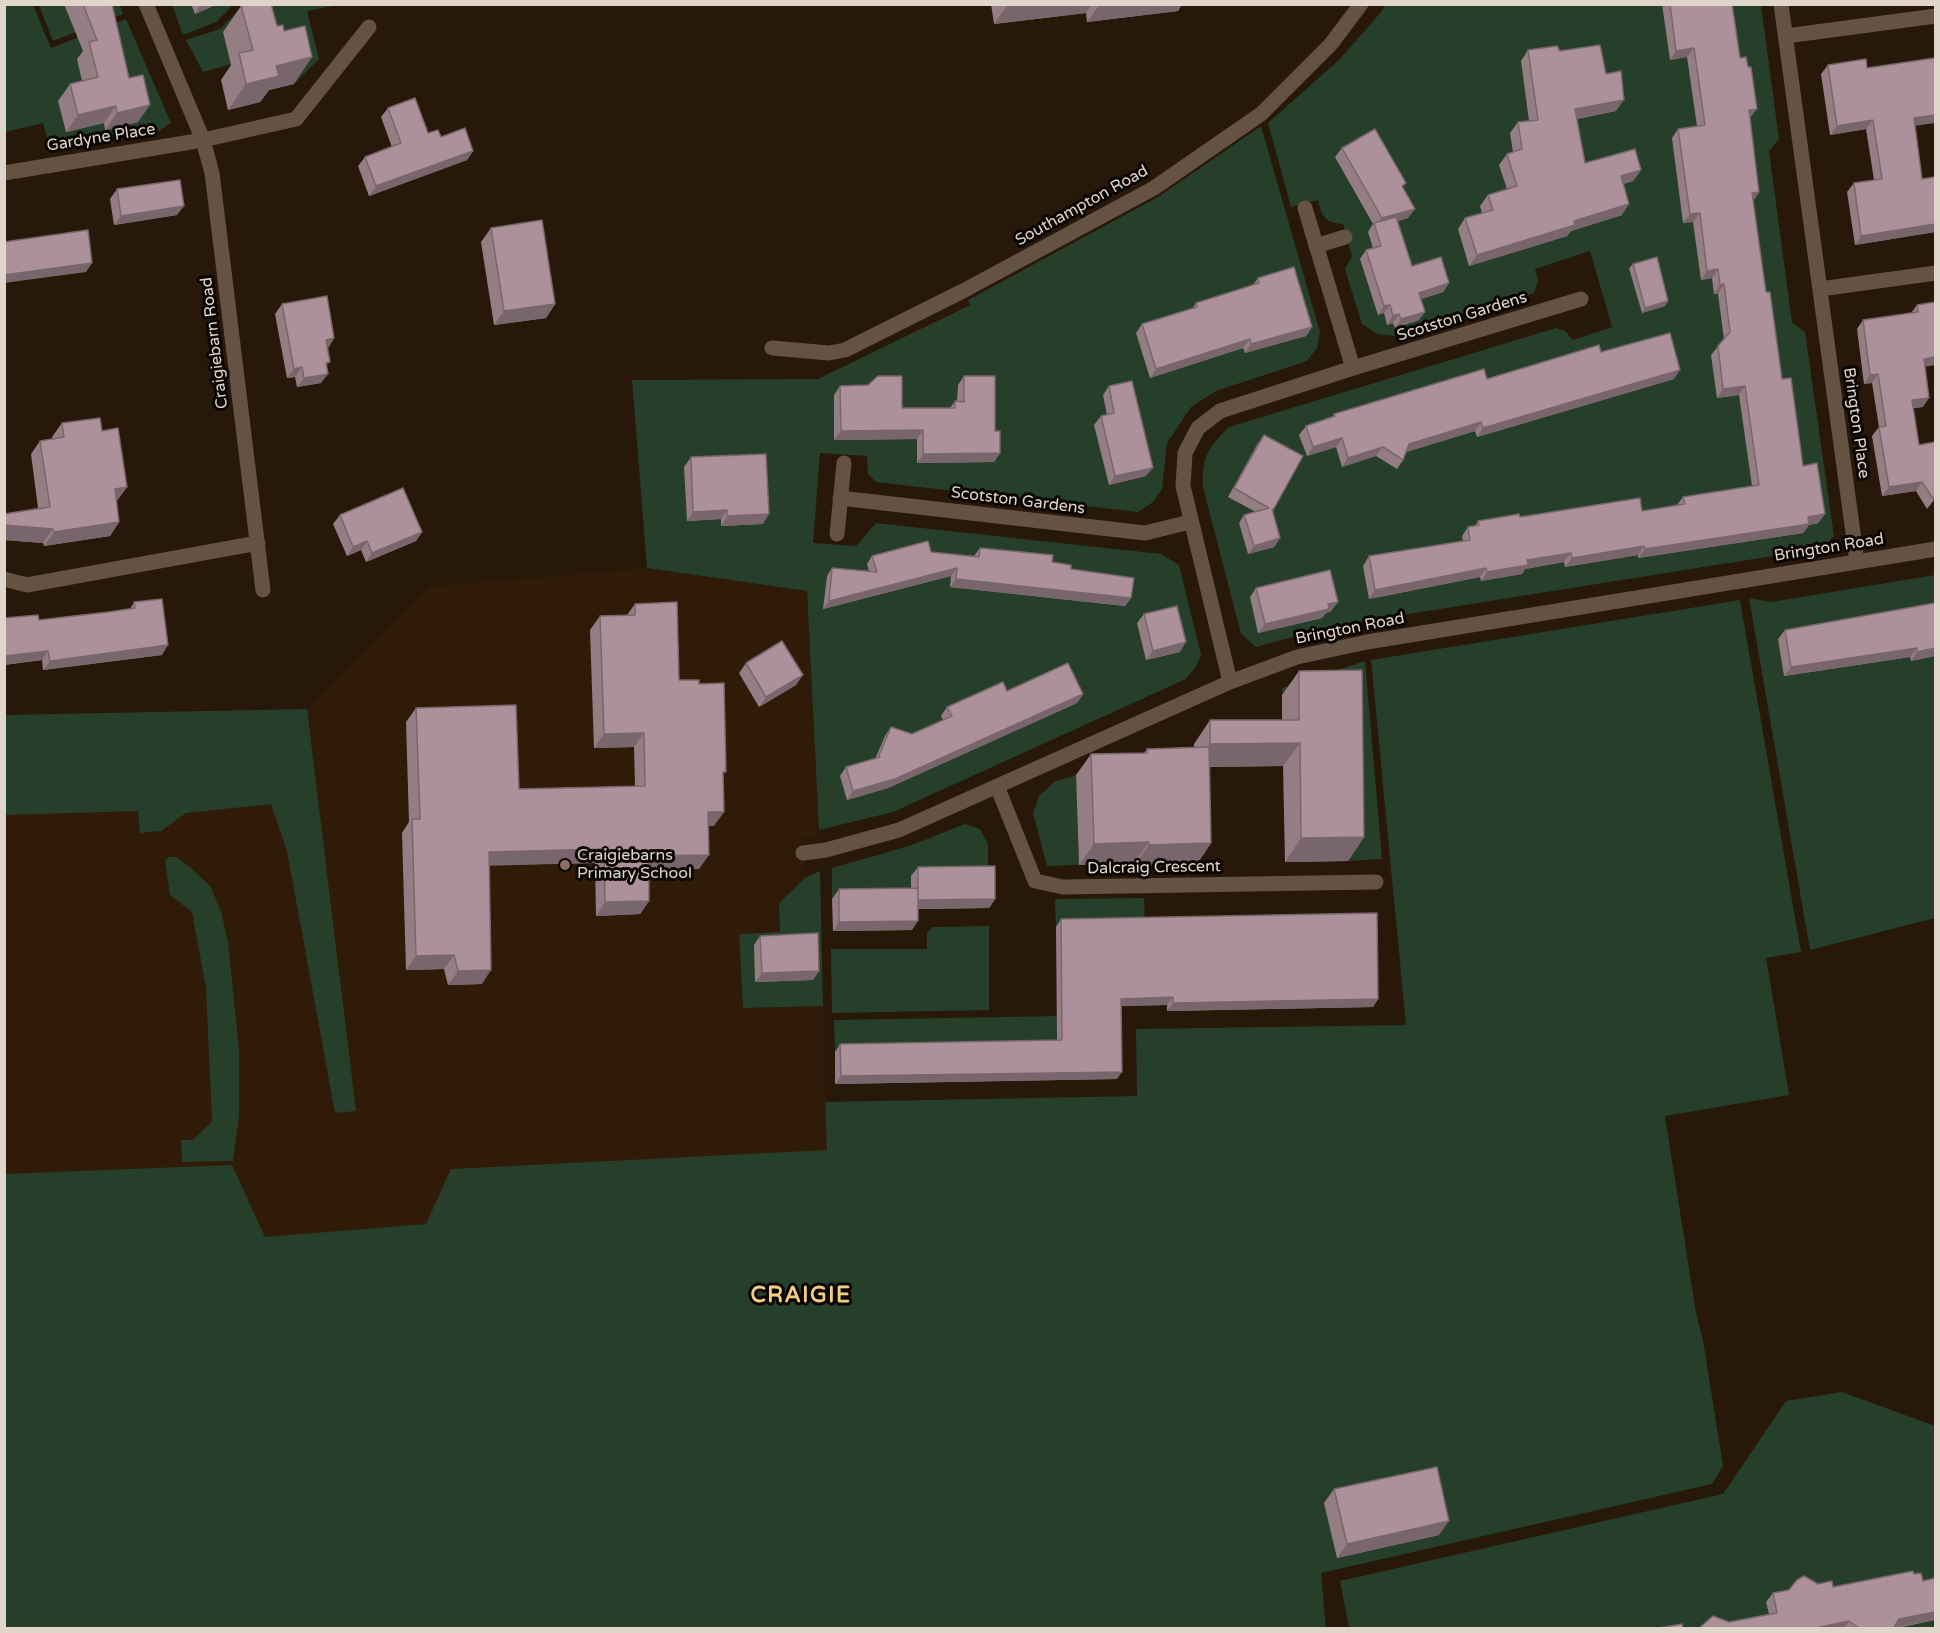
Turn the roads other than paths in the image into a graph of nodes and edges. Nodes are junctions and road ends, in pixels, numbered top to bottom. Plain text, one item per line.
1 (146, 4) edge
2 (1361, 4) edge
3 (1781, 4) edge
4 (1935, 16) edge
5 (369, 27) dead end
6 (1786, 36) junction
7 (203, 140) junction
8 (4, 173) edge
9 (1305, 208) dead end
10 (1345, 237) dead end
11 (1316, 246) junction
12 (1935, 273) edge
13 (1820, 289) junction
14 (1581, 299) dead end
15 (772, 348) dead end
16 (1353, 368) junction
17 (844, 463) dead end
18 (840, 498) junction
19 (1190, 522) junction
20 (837, 534) dead end
21 (258, 543) junction
22 (1935, 549) edge
23 (1857, 562) junction
24 (4, 579) edge
25 (263, 590) dead end
26 (1230, 682) junction
27 (997, 786) junction
28 (802, 853) dead end
29 (1376, 882) dead end

1 - 7 street, Craigiebarn Road
2 - 15 street, Southampton Road
3 - 6 street, Brington Place
4 - 6 street
5 - 7 street
6 - 13 street, Brington Place
7 - 8 street, Gardyne Place
7 - 21 street, Craigiebarn Road
9 - 11 street
10 - 11 street
11 - 16 street
12 - 13 street
13 - 23 street, Brington Place
14 - 16 street, Scotston Gardens
16 - 19 street, Scotston Gardens
17 - 18 street
18 - 19 street, Scotston Gardens
18 - 20 street
19 - 26 street, Scotston Gardens
21 - 24 street
21 - 25 street, Craigiebarn Road
22 - 23 street, Brington Road
23 - 26 street, Brington Road
26 - 27 street, Brington Road
27 - 28 street, Brington Road
27 - 29 street, Dalcraig Crescent

